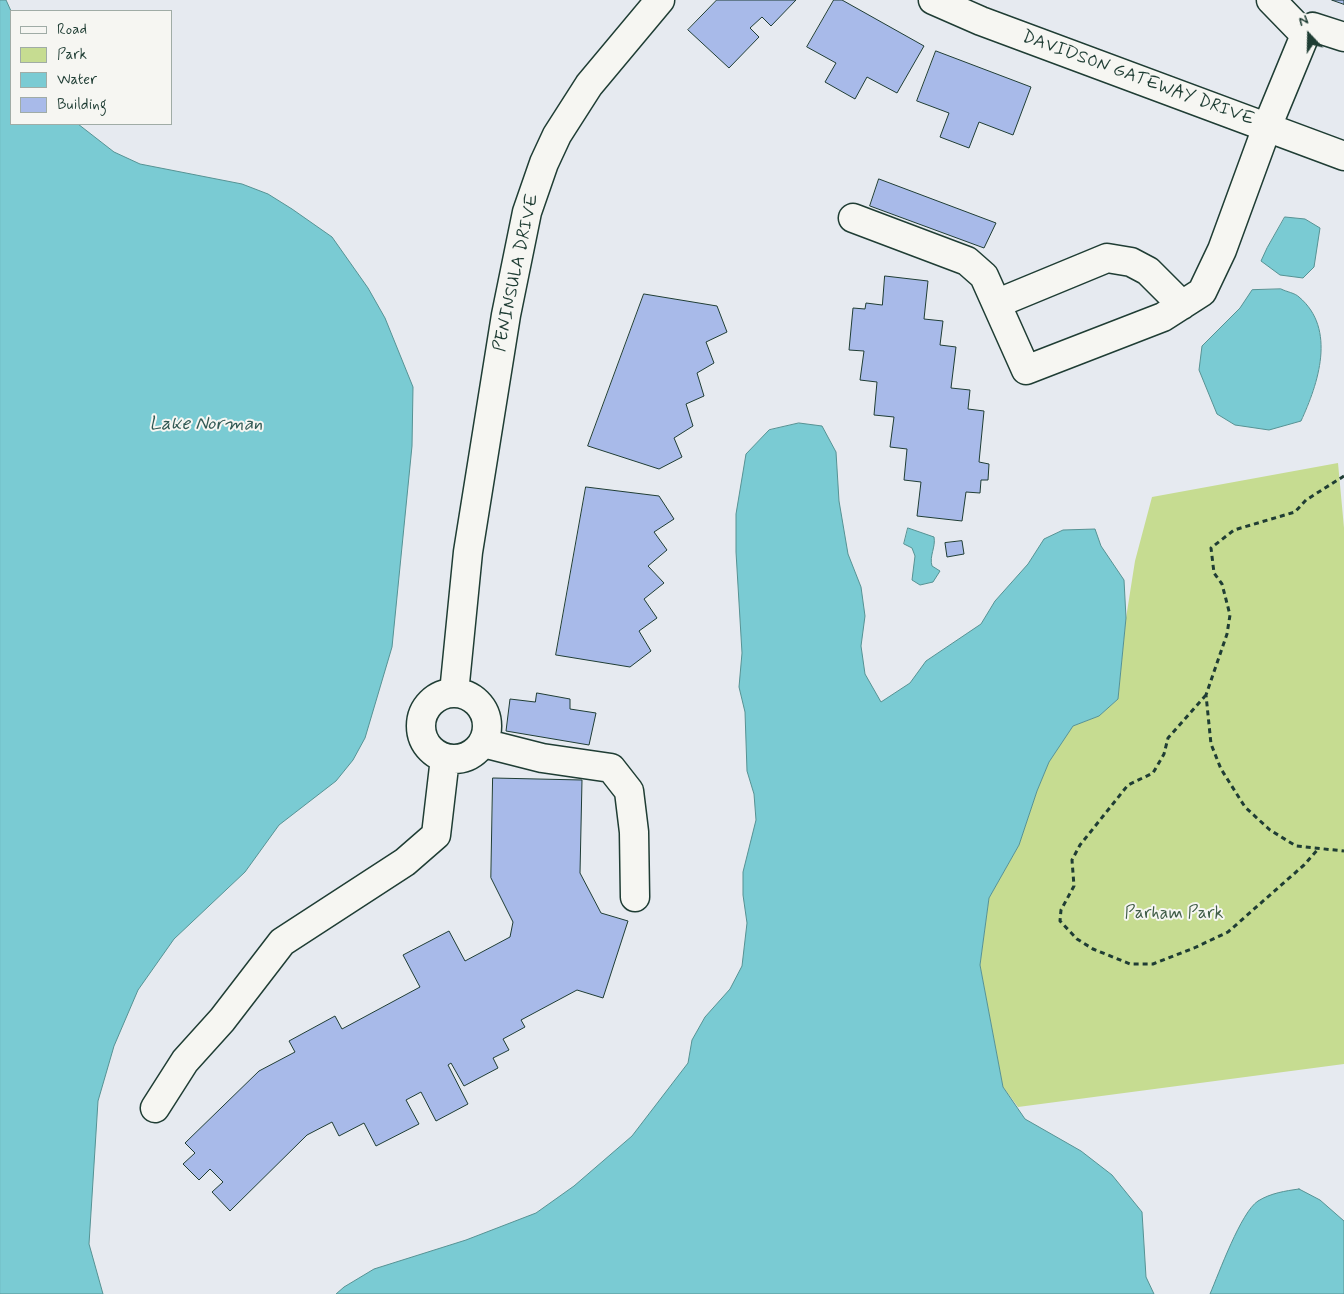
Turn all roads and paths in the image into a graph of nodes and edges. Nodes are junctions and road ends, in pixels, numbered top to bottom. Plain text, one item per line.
1 (660, 0) edge
2 (933, 0) edge
3 (1271, 0) edge
4 (1306, 34) junction
5 (1344, 37) edge
6 (1267, 127) junction
7 (1344, 156) edge
8 (854, 218) dead end
9 (998, 303) junction
10 (1182, 305) junction
11 (1344, 476) edge
12 (454, 693) junction
13 (1206, 695) junction
14 (483, 742) junction
15 (445, 758) junction
16 (1318, 848) junction
17 (1344, 851) edge
18 (635, 897) dead end
19 (155, 1108) dead end

1 - 12 street, PENINSULA DRIVE
2 - 6 street, DAVIDSON GATEWAY DRIVE
3 - 4 street
4 - 5 street
4 - 6 street
6 - 7 street, DAVIDSON GATEWAY DRIVE
6 - 10 street
8 - 9 street
9 - 10 street
9 - 10 street
11 - 13 path
12 - 14 street
12 - 15 street
13 - 16 path
13 - 16 path
14 - 15 street
14 - 18 street
15 - 19 street
16 - 17 path

